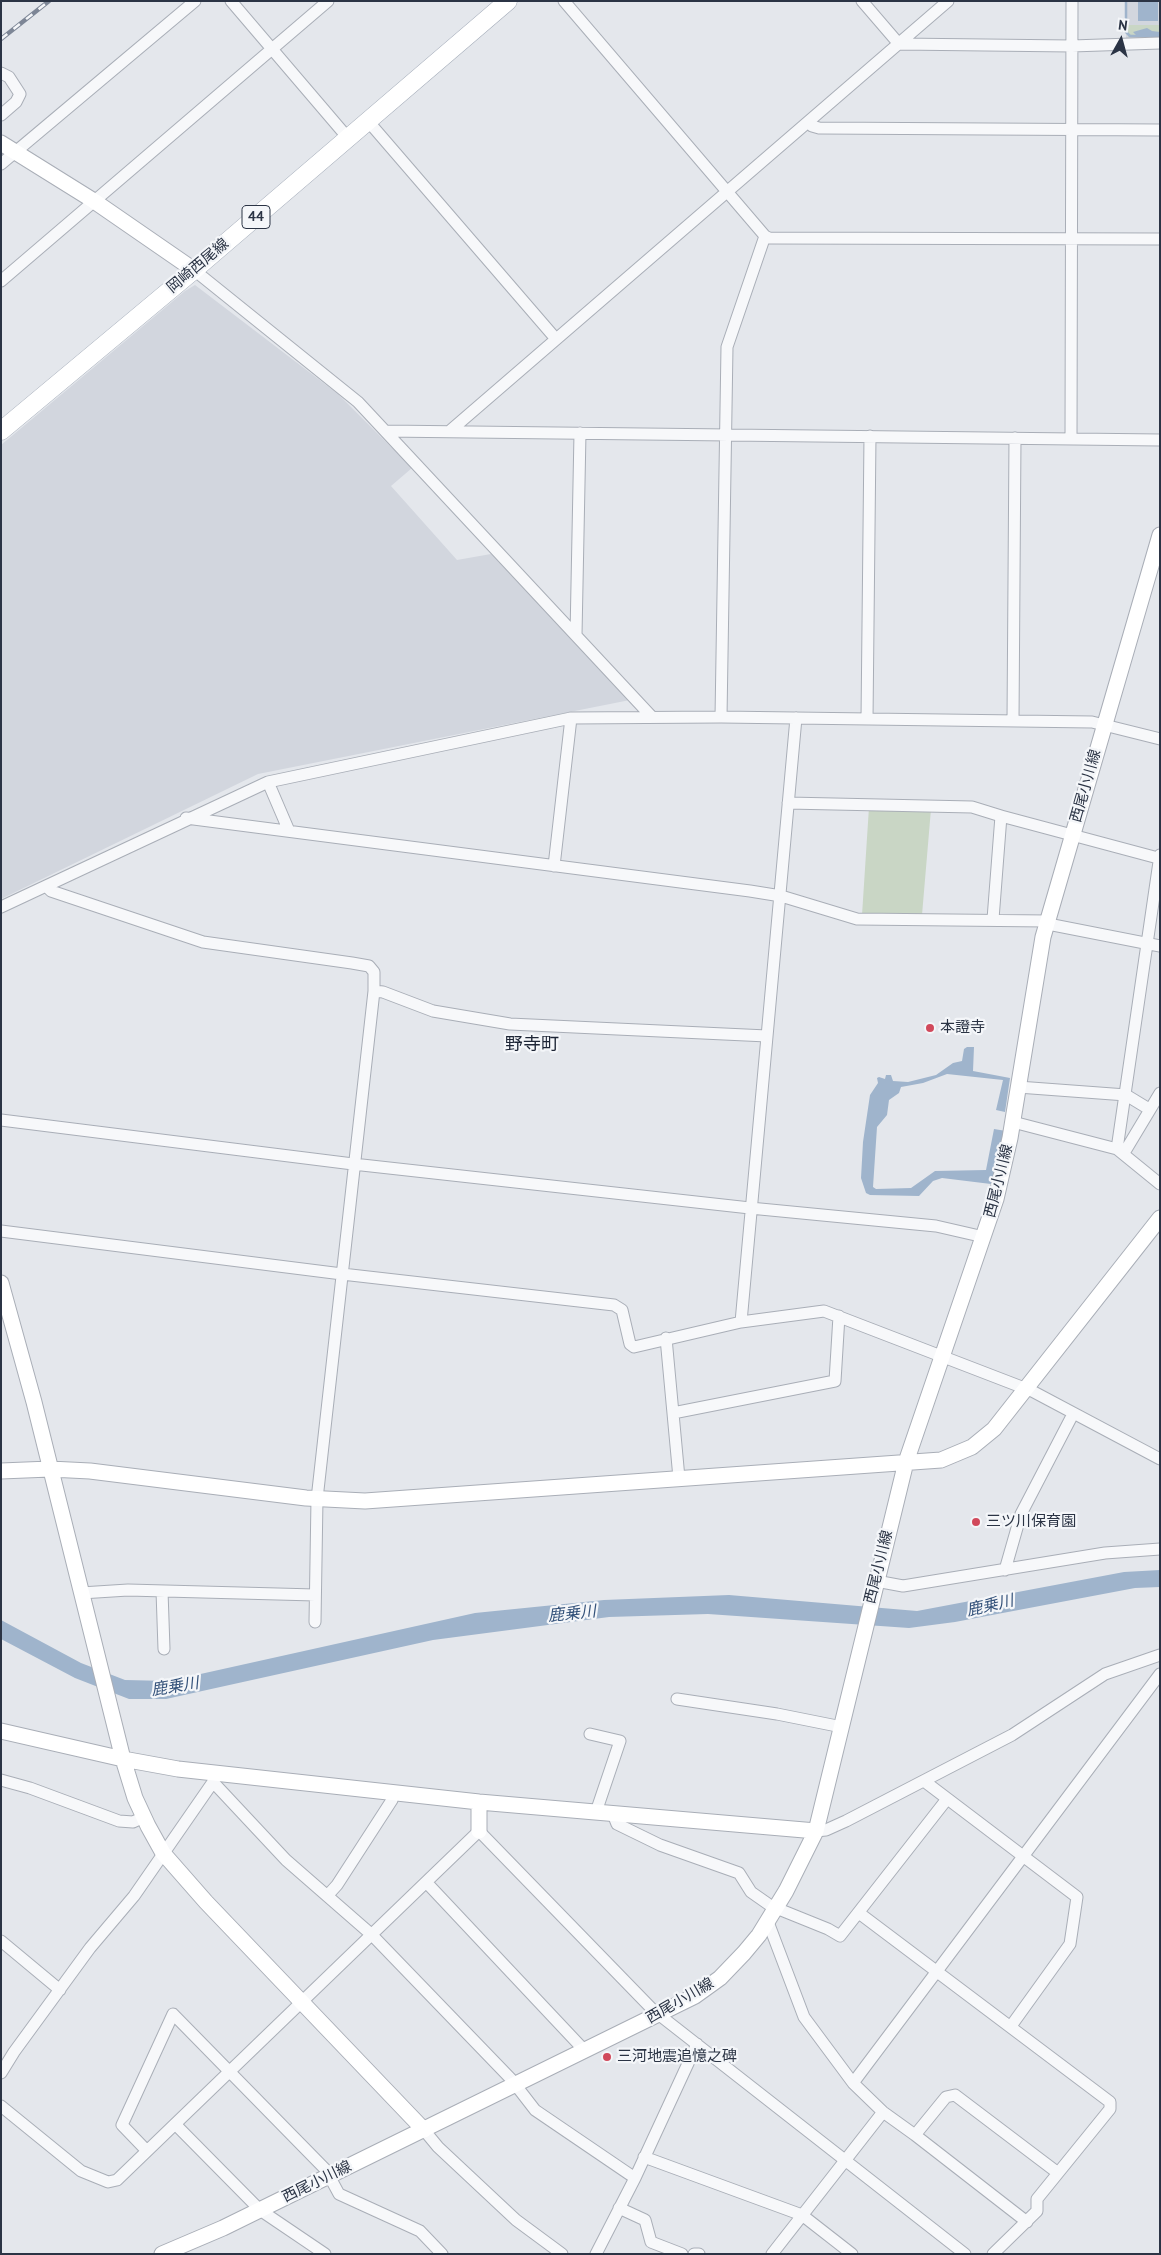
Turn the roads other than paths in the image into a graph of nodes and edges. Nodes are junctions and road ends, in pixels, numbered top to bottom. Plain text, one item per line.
1 (196, 1) edge
2 (231, 1) edge
3 (328, 1) edge
4 (508, 1) edge
5 (564, 1) edge
6 (862, 1) edge
7 (948, 1) edge
8 (1072, 1) edge
9 (1160, 43) edge
10 (898, 44) junction
11 (1072, 46) junction
12 (272, 50) junction
13 (1, 74) edge
14 (1, 115) edge
15 (368, 121) junction
16 (809, 122) junction
17 (1072, 130) junction
18 (1160, 130) edge
19 (348, 138) junction
20 (1, 143) edge
21 (16, 152) junction
22 (1, 164) edge
23 (727, 191) junction
24 (94, 201) junction
25 (765, 236) junction
26 (1072, 239) junction
27 (1160, 239) edge
28 (194, 270) junction
29 (1, 281) edge
30 (556, 339) junction
31 (451, 430) junction
32 (385, 431) junction
33 (1, 432) edge
34 (580, 432) junction
35 (725, 434) junction
36 (870, 436) junction
37 (1015, 438) junction
38 (1071, 438) junction
39 (1160, 440) edge
40 (1160, 535) edge
41 (576, 635) junction
42 (651, 716) junction
43 (721, 717) junction
44 (571, 718) junction
45 (796, 718) junction
46 (867, 719) junction
47 (1013, 720) junction
48 (1105, 724) junction
49 (1160, 739) edge
50 (268, 782) junction
51 (788, 803) junction
52 (1001, 816) junction
53 (186, 818) junction
54 (289, 831) junction
55 (1072, 834) junction
56 (1159, 856) edge
57 (554, 866) junction
58 (46, 886) junction
59 (781, 896) junction
60 (1, 907) edge
61 (993, 919) junction
62 (1047, 922) junction
63 (1147, 944) junction
64 (1160, 946) edge
65 (374, 991) junction
66 (766, 1036) junction
67 (1018, 1087) junction
68 (1160, 1093) edge
69 (1126, 1095) junction
70 (1149, 1108) junction
71 (1, 1120) edge
72 (1013, 1122) junction
73 (1121, 1151) junction
74 (354, 1164) junction
75 (1160, 1184) edge
76 (750, 1208) junction
77 (1160, 1218) edge
78 (1, 1231) edge
79 (984, 1237) junction
80 (342, 1274) junction
81 (1, 1284) edge
82 (838, 1316) junction
83 (741, 1322) junction
84 (666, 1338) junction
85 (942, 1356) junction
86 (1024, 1388) junction
87 (674, 1413) junction
88 (1073, 1414) junction
89 (1160, 1459) edge
90 (906, 1462) junction
91 (50, 1469) junction
92 (1, 1471) edge
93 (680, 1478) junction
94 (317, 1499) junction
95 (1160, 1550) edge
96 (1005, 1570) junction
97 (875, 1584) junction
98 (162, 1591) junction
99 (81, 1593) junction
100 (315, 1595) junction
101 (315, 1622) dead end
102 (164, 1649) dead end
103 (1160, 1655) edge
104 (1160, 1674) edge
105 (677, 1699) dead end
106 (842, 1727) junction
107 (1, 1731) edge
108 (590, 1734) dead end
109 (123, 1759) junction
110 (213, 1777) junction
111 (1, 1780) edge
112 (924, 1781) junction
113 (394, 1793) junction
114 (947, 1799) junction
115 (479, 1802) junction
116 (596, 1812) junction
117 (612, 1814) junction
118 (144, 1817) junction
119 (479, 1831) junction
120 (816, 1831) junction
121 (163, 1853) junction
122 (1024, 1857) junction
123 (426, 1882) junction
124 (327, 1896) junction
125 (859, 1913) junction
126 (772, 1915) junction
127 (372, 1935) junction
128 (1, 1940) edge
129 (938, 1972) junction
130 (60, 1990) junction
131 (303, 2002) junction
132 (659, 2014) junction
133 (1011, 2026) junction
134 (697, 2044) junction
135 (585, 2050) junction
136 (230, 2071) junction
137 (1, 2073) edge
138 (853, 2083) junction
139 (515, 2085) junction
140 (1, 2106) edge
141 (883, 2112) junction
142 (175, 2124) junction
143 (424, 2130) junction
144 (915, 2135) junction
145 (147, 2151) junction
146 (644, 2157) junction
147 (846, 2160) junction
148 (1058, 2173) junction
149 (330, 2176) junction
150 (635, 2178) junction
151 (619, 2208) junction
152 (260, 2210) junction
153 (802, 2215) junction
154 (1027, 2222) junction
155 (162, 2254) edge
156 (326, 2254) edge
157 (442, 2254) edge
158 (562, 2254) edge
159 (596, 2254) edge
160 (682, 2254) edge
161 (694, 2254) edge
162 (699, 2254) edge
163 (772, 2254) edge
164 (852, 2254) edge
165 (965, 2254) edge
166 (993, 2254) edge

1 - 21 street
2 - 12 street
3 - 12 street
4 - 15 main road, 岡崎西尾線 / 44
5 - 23 street
6 - 10 street
7 - 10 street
8 - 11 street
9 - 11 street
10 - 11 street
10 - 16 street
11 - 17 street
12 - 19 street
12 - 24 street
13 - 14 street
15 - 19 main road, 岡崎西尾線 / 44
15 - 30 street
16 - 17 street
16 - 23 street
17 - 18 street
17 - 26 street
19 - 28 main road, 岡崎西尾線 / 44
20 - 21 street
21 - 22 street
21 - 24 street
23 - 25 street
23 - 30 street
24 - 28 street
24 - 29 street
25 - 26 street
25 - 35 street
26 - 27 street
26 - 38 street
28 - 32 street
28 - 33 main road, 岡崎西尾線 / 44
30 - 31 street
31 - 32 street
31 - 34 street
32 - 41 street
34 - 35 street
34 - 41 street
35 - 36 street
35 - 43 street
36 - 37 street
36 - 46 street
37 - 38 street
37 - 47 street
38 - 39 street
40 - 48 street, 西尾小川線
41 - 42 street
42 - 43 street
42 - 44 street
43 - 45 street
44 - 50 street
44 - 57 street
45 - 46 street
45 - 51 street
46 - 47 street
47 - 48 street
48 - 49 street
48 - 55 street, 西尾小川線
50 - 53 street
50 - 54 street
51 - 52 street
51 - 59 street
52 - 55 street
52 - 61 street
53 - 54 street
53 - 58 street
54 - 57 street
55 - 56 street
55 - 62 street, 西尾小川線
56 - 63 street
57 - 59 street
58 - 60 street
58 - 65 street
59 - 61 street
59 - 66 street
61 - 62 street
62 - 63 street
62 - 67 street, 西尾小川線
63 - 64 street
63 - 69 street
65 - 66 street
65 - 74 street
66 - 76 street
67 - 69 street
67 - 72 street, 西尾小川線
68 - 70 street
69 - 70 street
69 - 73 street
70 - 73 street
71 - 74 street
72 - 73 street
72 - 79 street, 西尾小川線
73 - 75 street
74 - 76 street
74 - 80 street
76 - 79 street
76 - 83 street
77 - 86 street
78 - 80 street
79 - 85 street, 西尾小川線
80 - 84 street
80 - 94 street
81 - 91 street
82 - 83 street
82 - 85 street
82 - 87 street
83 - 84 street
84 - 87 street
85 - 86 street
85 - 90 street, 西尾小川線
86 - 88 street
86 - 90 street
87 - 93 street
88 - 89 street
88 - 96 street
90 - 93 street
90 - 97 street, 西尾小川線
91 - 92 street
91 - 94 street
91 - 99 street
93 - 94 street
94 - 100 street
95 - 96 street
96 - 97 street
97 - 106 street, 西尾小川線
98 - 99 street
98 - 100 street
98 - 102 street
99 - 109 street
100 - 101 street
103 - 112 street
104 - 122 street
105 - 106 street
106 - 120 street, 西尾小川線
107 - 109 street
108 - 116 street
109 - 110 street
109 - 118 street
110 - 113 street
110 - 121 street
110 - 124 street
111 - 118 street
112 - 114 street
112 - 120 street
113 - 115 street
113 - 124 street
114 - 122 street
114 - 125 street
115 - 116 street
115 - 119 street
116 - 117 street
117 - 120 street
117 - 126 street
118 - 121 street
119 - 123 street
119 - 132 street
120 - 126 street, 西尾小川線
121 - 130 street
121 - 131 street
122 - 129 street
122 - 133 street
123 - 127 street
123 - 135 street
124 - 127 street
125 - 126 street
125 - 129 street
126 - 132 street, 西尾小川線
126 - 138 street
127 - 131 street
127 - 139 street
128 - 130 street
129 - 133 street
129 - 138 street
130 - 137 street
131 - 136 street
131 - 143 street
132 - 134 street
132 - 135 street, 西尾小川線
133 - 148 street
134 - 146 street
134 - 147 street
135 - 139 street, 西尾小川線
136 - 142 street
136 - 145 street
136 - 149 street
138 - 141 street
139 - 143 street, 西尾小川線
139 - 150 street
140 - 145 street
141 - 144 street
141 - 147 street
142 - 145 street
142 - 152 street
143 - 149 street, 西尾小川線
143 - 158 street
144 - 148 street
144 - 154 street
146 - 150 street
146 - 153 street
147 - 153 street
147 - 165 street
148 - 154 street
149 - 152 street, 西尾小川線
149 - 157 street
150 - 151 street
151 - 159 street
151 - 160 street
152 - 155 street, 西尾小川線
152 - 156 street
153 - 163 street
153 - 164 street
154 - 166 street
161 - 162 street

